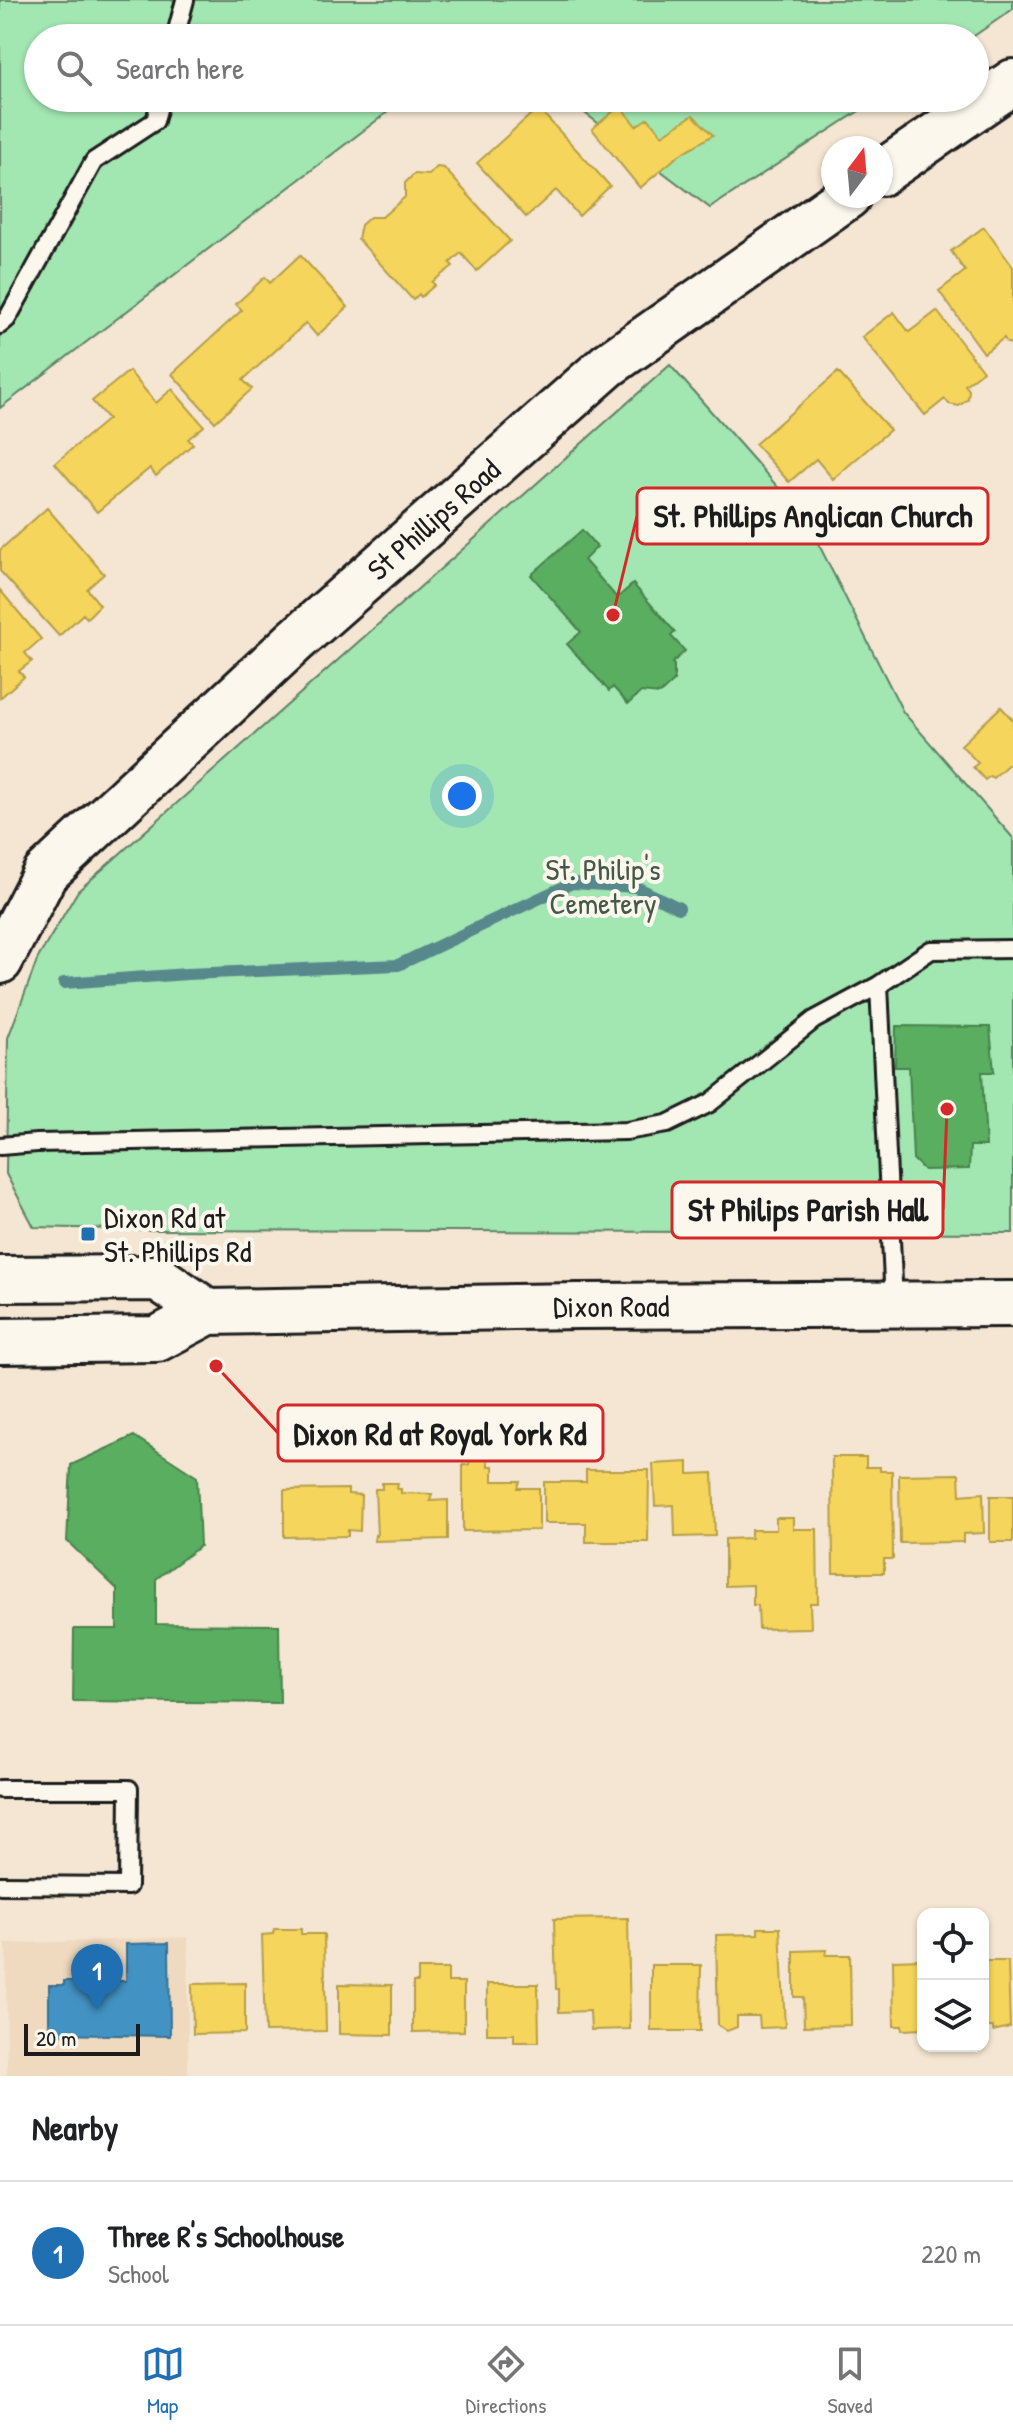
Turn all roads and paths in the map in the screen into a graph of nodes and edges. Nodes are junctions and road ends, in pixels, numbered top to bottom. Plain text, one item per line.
1 (185, 0) edge
2 (179, 24) edge
3 (1013, 82) edge
4 (989, 99) edge
5 (157, 112) edge
6 (969, 112) edge
7 (893, 165) edge
8 (831, 208) edge
9 (0, 325) edge
10 (45, 874) junction
11 (0, 892) edge
12 (1013, 949) edge
13 (0, 961) edge
14 (879, 985) junction
15 (0, 1146) edge
16 (0, 1279) edge
17 (894, 1304) junction
18 (1013, 1304) edge
19 (208, 1312) junction
20 (0, 1341) edge
21 (0, 1789) edge
22 (0, 1885) edge

1 - 2 lane
3 - 4 main road
5 - 9 lane
6 - 7 main road
8 - 10 main road, St Phillips Road
10 - 11 main road, St Phillips Road
10 - 13 main road, St Phillips Road
12 - 14 lane
14 - 15 lane
14 - 17 lane
16 - 19 main road
17 - 18 main road, Dixon Road
17 - 19 main road, Dixon Road
19 - 20 main road, Dixon Road
21 - 22 lane

